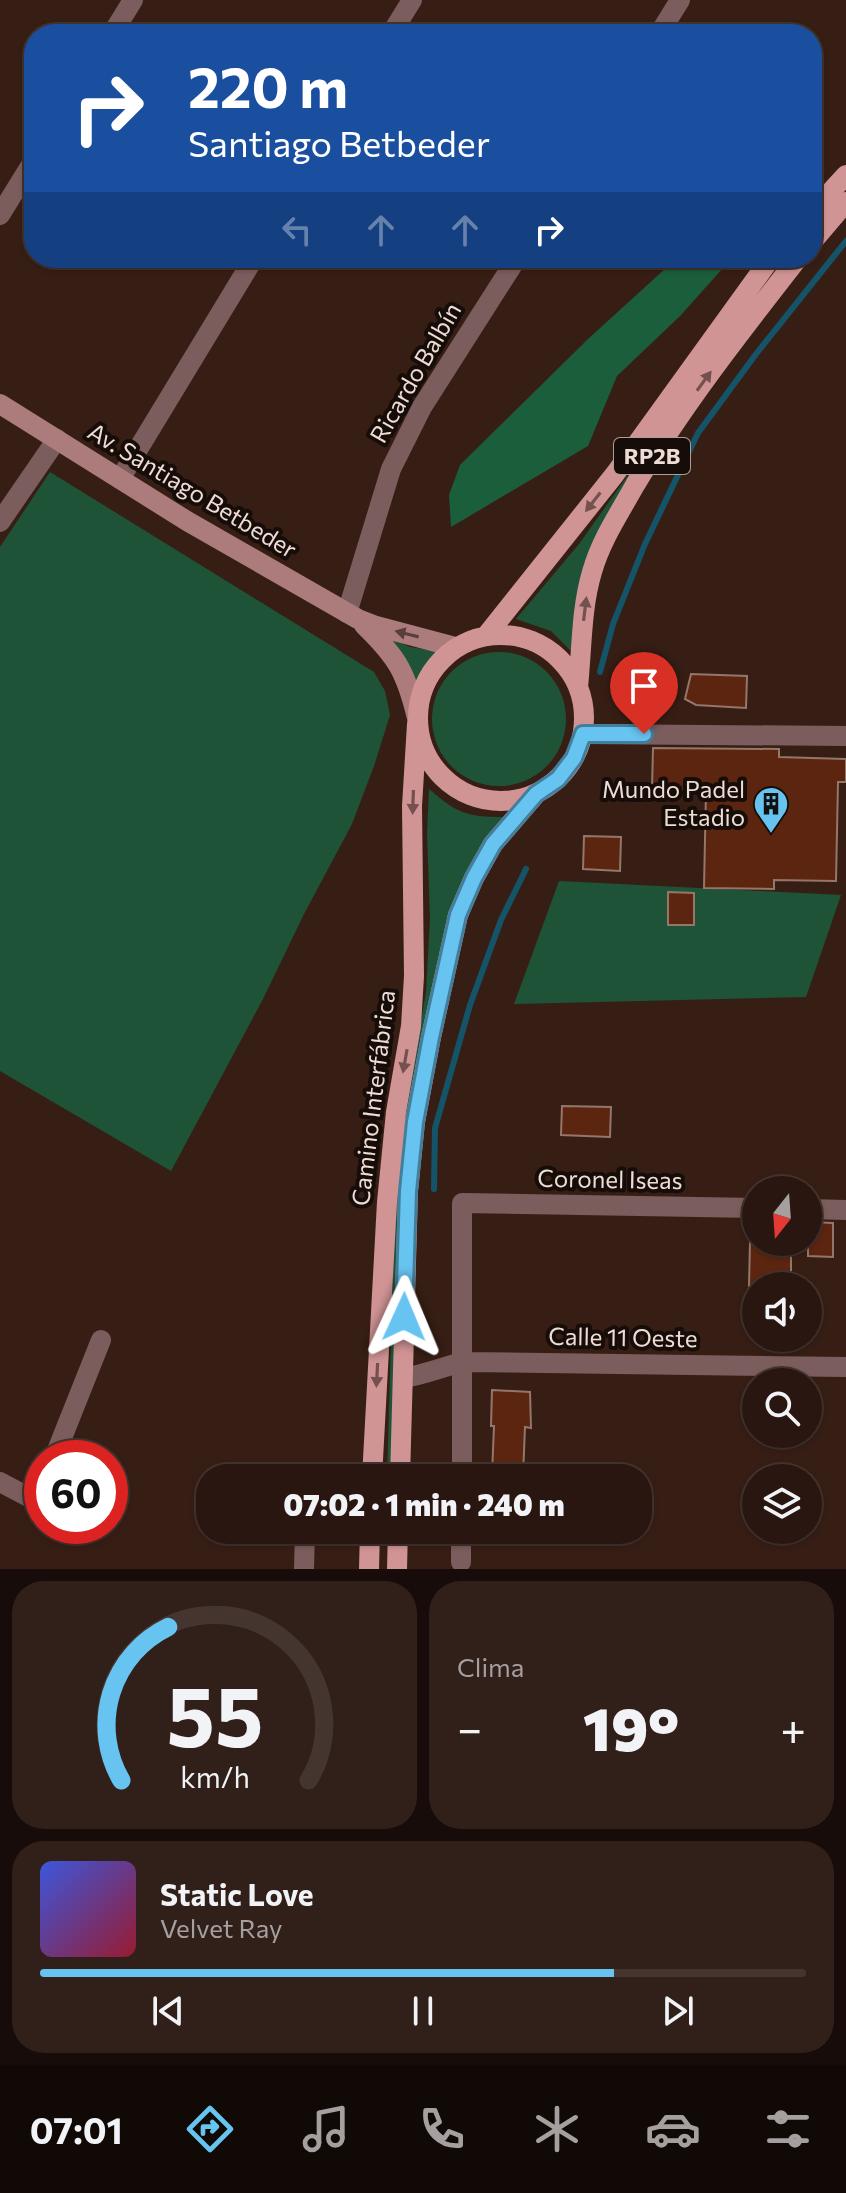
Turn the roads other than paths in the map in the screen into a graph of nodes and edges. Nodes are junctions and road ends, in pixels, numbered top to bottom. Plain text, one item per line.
1 (133, 0) edge
2 (412, 0) edge
3 (680, 0) edge
4 (118, 24) edge
5 (397, 24) edge
6 (665, 24) edge
7 (846, 175) edge
8 (24, 176) edge
9 (822, 201) edge
10 (846, 202) edge
11 (0, 215) edge
12 (822, 230) edge
13 (248, 268) edge
14 (511, 268) edge
15 (764, 268) edge
16 (790, 268) edge
17 (0, 404) edge
18 (57, 439) junction
19 (120, 479) junction
20 (0, 522) edge
21 (353, 616) junction
22 (486, 636) junction
23 (455, 647) junction
24 (578, 687) junction
25 (417, 721) junction
26 (583, 734) junction
27 (846, 736) edge
28 (536, 794) junction
29 (742, 1208) edge
30 (822, 1209) edge
31 (846, 1210) edge
32 (101, 1340) dead end
33 (463, 1362) junction
34 (846, 1367) edge
35 (403, 1378) junction
36 (61, 1440) edge
37 (373, 1464) edge
38 (400, 1464) edge
39 (462, 1464) edge
40 (0, 1482) edge
41 (24, 1489) edge
42 (305, 1544) edge
43 (370, 1544) edge
44 (398, 1544) edge
45 (461, 1544) edge
46 (461, 1562) dead end
47 (304, 1569) edge
48 (369, 1569) edge
49 (397, 1569) edge

1 - 4 street
2 - 5 street
3 - 6 street
7 - 9 main road
8 - 11 street
10 - 12 main road
13 - 19 street
14 - 21 street, Ricardo Balbín
15 -> 22 main road, RP2B
24 -> 16 main road, Camino Interfábrica / RP2B
17 - 18 main road, Av. Santiago Betbeder
18 - 19 main road, Av. Santiago Betbeder
18 - 20 street
19 - 21 main road, Av. Santiago Betbeder
23 -> 21 main road
21 - 25 main road
22 - 23 main road, Camino Interfábrica / RP2B
22 - 24 main road, Camino Interfábrica / RP2B
23 - 25 main road, Camino Interfábrica / RP2B
24 - 26 main road, Camino Interfábrica / RP2B
25 - 28 main road
25 -> 37 main road, Camino Interfábrica / RP2B
26 - 27 street
26 - 28 main road, Camino Interfábrica
28 - 35 main road, Camino Interfábrica
29 - 33 street, Coronel Iseas
30 - 31 street
32 - 36 street
33 - 34 street, Calle 11 Oeste
33 - 35 street, Calle 11 Oeste
33 - 39 street
35 - 38 main road, Camino Interfábrica
40 - 41 street
42 - 47 street
43 - 48 main road
44 - 49 main road
45 - 46 street

